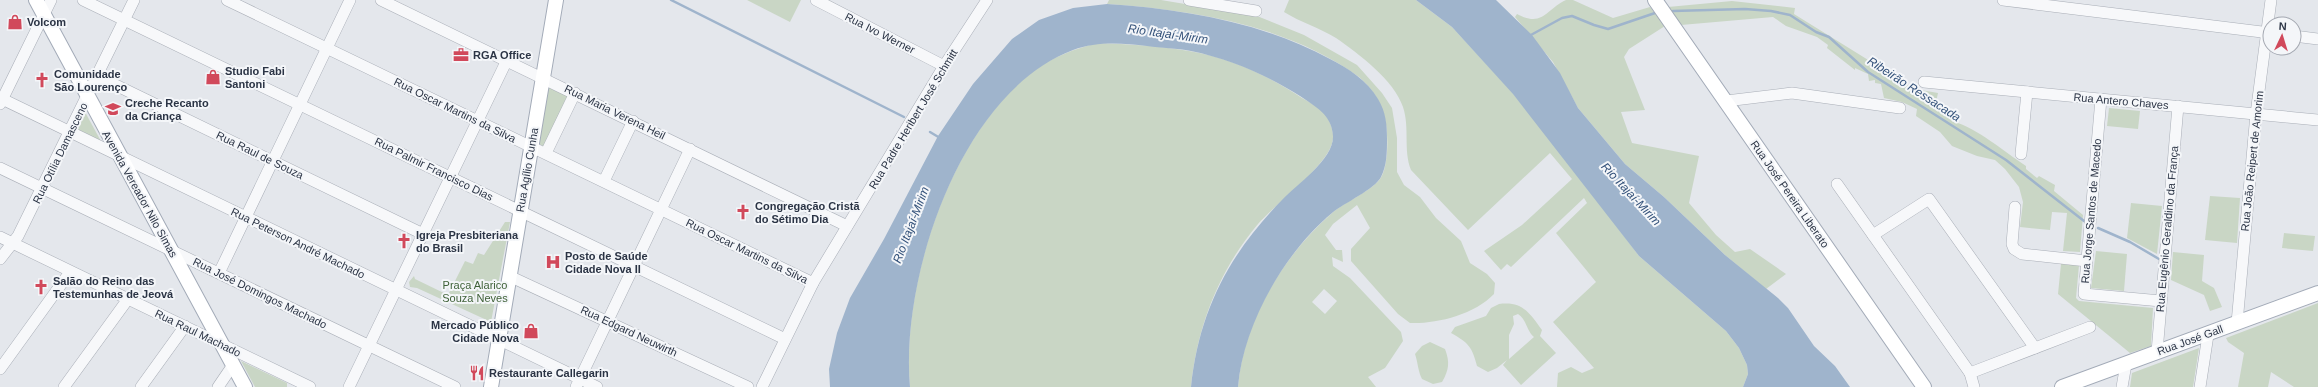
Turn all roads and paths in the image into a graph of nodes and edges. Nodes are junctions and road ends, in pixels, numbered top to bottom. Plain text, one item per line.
1 (36, 0) edge
2 (51, 0) edge
3 (83, 0) edge
4 (134, 0) edge
5 (227, 0) edge
6 (350, 0) edge
7 (381, 0) edge
8 (556, 0) edge
9 (816, 0) edge
10 (987, 0) edge
11 (1189, 0) edge
12 (1655, 0) edge
13 (2003, 0) edge
14 (2271, 0) edge
15 (1256, 11) dead end
16 (44, 15) junction
17 (2270, 16) edge
18 (124, 20) junction
19 (2262, 32) edge
20 (2302, 37) edge
21 (2318, 39) edge
22 (327, 48) junction
23 (2265, 56) edge
24 (507, 60) junction
25 (944, 66) junction
26 (97, 76) junction
27 (543, 77) junction
28 (1924, 82) dead end
29 (2027, 92) junction
30 (575, 93) junction
31 (87, 97) junction
32 (2101, 99) junction
33 (1, 100) edge
34 (1726, 101) junction
35 (300, 104) junction
36 (2178, 106) junction
37 (1900, 108) dead end
38 (2256, 114) junction
39 (2318, 120) edge
40 (478, 121) junction
41 (633, 121) junction
42 (70, 133) junction
43 (531, 146) junction
44 (690, 148) junction
45 (546, 154) junction
46 (2021, 154) dead end
47 (119, 156) junction
48 (273, 161) junction
49 (0, 168) edge
50 (451, 177) junction
51 (604, 181) junction
52 (1837, 184) dead end
53 (42, 188) junction
54 (2015, 207) dead end
55 (661, 208) junction
56 (520, 211) junction
57 (245, 217) junction
58 (847, 226) junction
59 (424, 234) junction
60 (1873, 235) junction
61 (0, 237) edge
62 (12, 243) junction
63 (170, 250) junction
64 (0, 259) edge
65 (2087, 261) junction
66 (634, 264) junction
67 (70, 272) junction
68 (218, 273) junction
69 (510, 276) junction
70 (813, 283) junction
71 (2318, 289) edge
72 (396, 290) junction
73 (2318, 293) edge
74 (128, 299) junction
75 (2161, 301) junction
76 (607, 321) junction
77 (2237, 323) junction
78 (185, 326) junction
79 (2090, 327) dead end
80 (2208, 335) junction
81 (785, 339) junction
82 (499, 340) junction
83 (222, 344) junction
84 (369, 346) junction
85 (2035, 348) junction
86 (2158, 352) junction
87 (2126, 364) junction
88 (233, 365) junction
89 (0, 369) edge
90 (1970, 373) junction
91 (578, 383) edge
92 (297, 384) edge
93 (64, 387) edge
94 (141, 387) edge
95 (218, 387) edge
96 (245, 387) edge
97 (310, 387) edge
98 (349, 387) edge
99 (455, 387) edge
100 (491, 387) edge
101 (597, 387) edge
102 (748, 387) edge
103 (762, 387) edge
104 (1924, 387) edge
105 (1974, 387) edge
106 (2062, 387) edge
107 (2122, 387) edge
108 (2200, 387) edge

1 - 16 main road, Avenida Vereador Nilo Simas
2 - 16 street
3 - 18 street, Rua Palmir Francisco Dias
4 - 18 street, Rua Otília Damasceno
5 - 22 street, Rua Oscar Martins da Silva
6 - 22 street
7 - 24 street, Rua Maria Verena Heil
8 - 27 main road, Rua Agílio Cunha
9 - 25 street, Rua Ivo Werner
10 - 25 street, Rua Padre Heribert José Schmitt
11 - 15 street
12 - 34 main road, Rua José Pereira Liberato
13 - 19 street
14 - 17 street, Rua João Reipert de Amorim
16 - 31 main road, Avenida Vereador Nilo Simas
16 - 33 street
18 - 26 street, Rua Otília Damasceno
18 - 35 street, Rua Palmir Francisco Dias
20 - 21 street
22 - 35 street
22 - 40 street, Rua Oscar Martins da Silva
23 - 38 street, Rua João Reipert de Amorim
24 - 27 street, Rua Maria Verena Heil
24 - 40 street
25 - 58 street, Rua Padre Heribert José Schmitt
26 - 31 street, Rua Otília Damasceno
26 - 48 street, Rua Raul de Souza
27 - 30 street, Rua Maria Verena Heil
27 - 43 main road, Rua Agílio Cunha
28 - 29 street, Rua Antero Chaves
29 - 32 street, Rua Antero Chaves
29 - 46 street
30 - 41 street, Rua Maria Verena Heil
30 - 45 street
31 - 42 street, Rua Otília Damasceno
31 - 47 main road, Avenida Vereador Nilo Simas
32 - 36 street, Rua Antero Chaves
32 - 65 street, Rua Jorge Santos de Macedo
33 - 42 street, Rua Peterson André Machado
34 - 37 street
34 - 104 main road, Rua José Pereira Liberato
35 - 48 street
35 - 50 street, Rua Palmir Francisco Dias
36 - 38 street, Rua Antero Chaves
36 - 75 street, Rua Eugênio Geraldino da França
38 - 39 street, Rua Antero Chaves
38 - 77 street, Rua João Reipert de Amorim
40 - 43 street, Rua Oscar Martins da Silva
40 - 50 street
41 - 44 street, Rua Maria Verena Heil
41 - 51 street
42 - 47 street, Rua Peterson André Machado
42 - 53 street, Rua Otília Damasceno
43 - 45 street, Rua Oscar Martins da Silva
43 - 56 main road, Rua Agílio Cunha
44 - 55 street
44 - 58 street, Rua Maria Verena Heil
45 - 51 street, Rua Oscar Martins da Silva
47 - 57 street, Rua Peterson André Machado
47 - 63 main road, Avenida Vereador Nilo Simas
48 - 57 street
48 - 59 street, Rua Raul de Souza
49 - 53 street, Rua José Domingos Machado
50 - 56 street, Rua Palmir Francisco Dias
50 - 59 street
51 - 55 street, Rua Oscar Martins da Silva
52 - 60 street
53 - 62 street, Rua Otília Damasceno
53 - 63 street, Rua José Domingos Machado
54 - 65 street
55 - 66 street
55 - 70 street, Rua Oscar Martins da Silva
56 - 66 street, Rua Palmir Francisco Dias
56 - 69 main road, Rua Agílio Cunha
57 - 68 street
57 - 72 street, Rua Peterson André Machado
58 - 70 street, Rua Padre Heribert José Schmitt
59 - 72 street
60 - 85 street
60 - 90 street
61 - 62 street, Rua Raul Machado
62 - 64 street, Rua Otília Damasceno
62 - 67 street, Rua Raul Machado
63 - 68 street, Rua José Domingos Machado
63 - 83 main road, Avenida Vereador Nilo Simas
65 - 75 street, Rua Jorge Santos de Macedo
66 - 76 street
66 - 81 street, Rua Palmir Francisco Dias
67 - 74 street, Rua Raul Machado
67 - 89 street
68 - 84 street, Rua José Domingos Machado
69 - 76 street, Rua Edgard Neuwirth
69 - 82 main road, Rua Agílio Cunha
70 - 81 street, Rua Padre Heribert José Schmitt
71 - 73 street
72 - 82 street, Rua Peterson André Machado
72 - 84 street
73 - 77 main road, Rua José Gall
74 - 78 street, Rua Raul Machado
74 - 93 street
75 - 86 street, Rua Eugênio Geraldino da França
76 - 91 street
76 - 102 street, Rua Edgard Neuwirth
77 - 80 main road, Rua José Gall
78 - 83 street, Rua Raul Machado
78 - 94 street
79 - 85 street
80 - 86 main road, Rua José Gall
80 - 108 street
81 - 103 street, Rua Padre Heribert José Schmitt
82 - 91 street, Rua Peterson André Machado
82 - 100 main road, Rua Agílio Cunha
83 - 88 main road, Avenida Vereador Nilo Simas
83 - 92 street, Rua Raul Machado
84 - 98 street
84 - 99 street, Rua José Domingos Machado
85 - 90 street
86 - 87 main road, Rua José Gall
87 - 106 main road, Rua José Gall
87 - 107 street
88 - 95 street
88 - 96 main road, Avenida Vereador Nilo Simas
90 - 105 street
91 - 101 street, Rua Peterson André Machado
92 - 97 street, Rua Raul Machado

